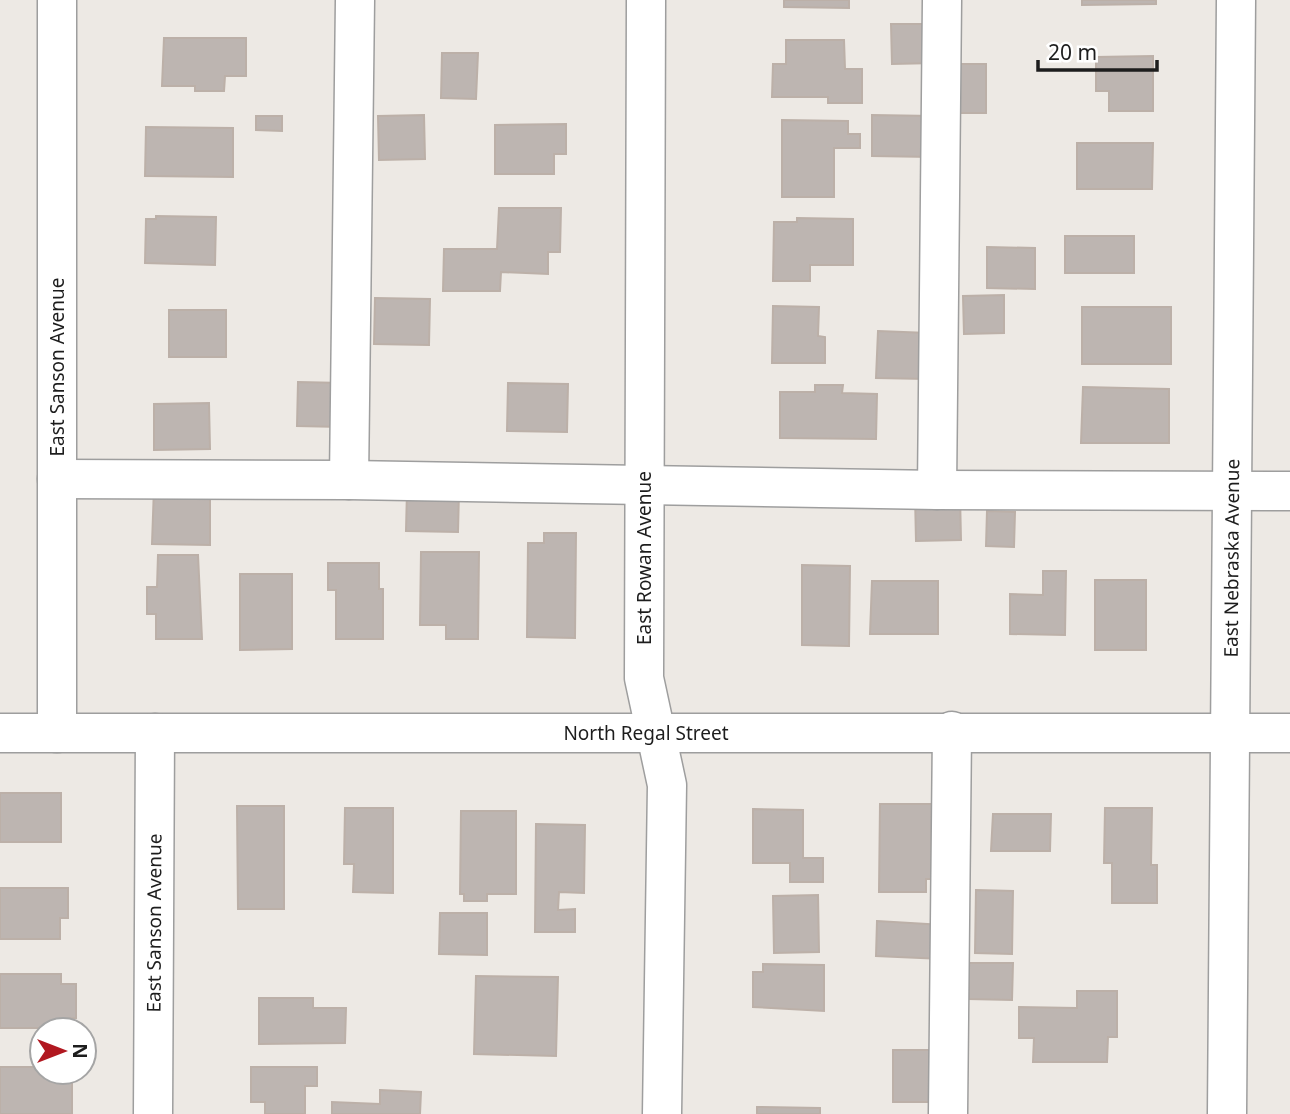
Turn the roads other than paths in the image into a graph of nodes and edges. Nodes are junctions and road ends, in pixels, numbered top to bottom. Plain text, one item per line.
1 (57, 0) edge
2 (355, 0) edge
3 (646, 0) edge
4 (942, 0) edge
5 (1236, 0) edge
6 (57, 478) junction
7 (349, 480) junction
8 (643, 486) junction
9 (1233, 490) junction
10 (937, 491) junction
11 (1290, 491) edge
12 (953, 731) junction
13 (0, 733) edge
14 (57, 733) junction
15 (155, 733) junction
16 (1232, 733) junction
17 (1290, 733) edge
18 (656, 735) junction
19 (153, 1114) edge
20 (662, 1114) edge
21 (948, 1114) edge
22 (1227, 1114) edge

1 - 6 street, East Sanson Avenue
2 - 7 street
3 - 8 street, East Rowan Avenue
4 - 10 street
5 - 9 street, East Nebraska Avenue
6 - 7 street
6 - 14 street, East Sanson Avenue
7 - 8 street
8 - 10 street
8 - 18 street, East Rowan Avenue
9 - 10 street
9 - 11 street
9 - 16 street, East Nebraska Avenue
12 - 16 street, North Regal Street
12 - 18 street, North Regal Street
12 - 21 street
13 - 14 street, North Regal Street
14 - 15 street, North Regal Street
15 - 18 street, North Regal Street
15 - 19 street, East Sanson Avenue
16 - 17 street, North Regal Street
16 - 22 street, East Nebraska Avenue
18 - 20 street, East Rowan Avenue

